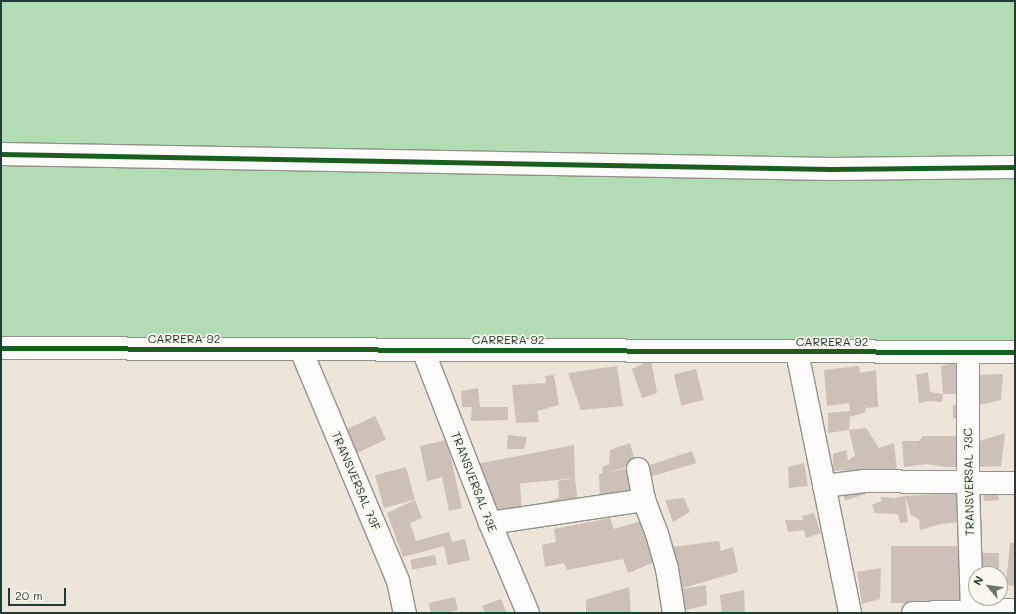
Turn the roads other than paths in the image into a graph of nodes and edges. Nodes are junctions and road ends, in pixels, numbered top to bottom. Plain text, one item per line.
1 (1, 154) edge
2 (1015, 167) edge
3 (1, 348) edge
4 (301, 350) junction
5 (423, 350) junction
6 (797, 352) junction
7 (1015, 352) edge
8 (968, 353) junction
9 (638, 470) dead end
10 (1015, 483) edge
11 (968, 484) junction
12 (824, 486) junction
13 (644, 500) junction
14 (490, 523) junction
15 (1015, 610) edge
16 (972, 611) junction
17 (405, 613) edge
18 (528, 613) edge
19 (674, 613) edge
20 (850, 613) edge
21 (913, 613) edge

1 - 2 street
3 - 4 street, CARRERA 92
4 - 5 street, CARRERA 92
4 - 17 street, TRANSVERSAL 73F
5 - 6 street, CARRERA 92
5 - 14 street, TRANSVERSAL 73E
6 - 8 street, CARRERA 92
6 - 12 street
7 - 8 street, CARRERA 92
8 - 11 street, TRANSVERSAL 73C
9 - 13 street
10 - 11 street
11 - 12 street
11 - 16 street, TRANSVERSAL 73C
12 - 20 street
13 - 14 street
13 - 19 street
14 - 18 street, TRANSVERSAL 73E
15 - 16 street
16 - 21 street

